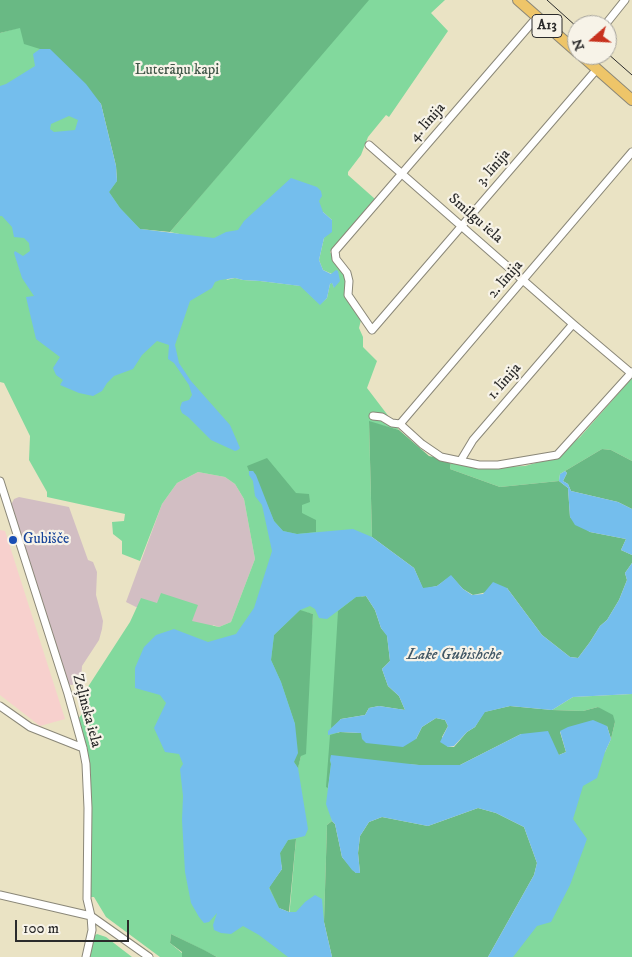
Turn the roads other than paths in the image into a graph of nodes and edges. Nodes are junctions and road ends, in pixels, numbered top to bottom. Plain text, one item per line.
1 (518, 0) edge
2 (625, 0) edge
3 (613, 15) edge
4 (537, 17) junction
5 (567, 43) edge
6 (592, 65) edge
7 (597, 70) junction
8 (632, 100) edge
9 (370, 145) dead end
10 (632, 152) edge
11 (402, 174) junction
12 (462, 226) junction
13 (524, 280) junction
14 (573, 324) junction
15 (372, 330) joint
16 (632, 373) edge
17 (373, 416) dead end
18 (400, 424) junction
19 (461, 460) junction
20 (0, 481) edge
21 (2, 495) edge
22 (0, 706) edge
23 (83, 748) junction
24 (0, 895) edge
25 (91, 916) junction
26 (86, 957) edge
27 (149, 957) edge

1 - 4 main road, A13
2 - 3 street
4 - 5 main road, A13
4 - 11 street, 4. līnija
6 - 7 main road
7 - 8 main road
7 - 12 street, 3. līnija
9 - 11 street, Smilgu iela
10 - 13 street, 2. līnija
11 - 12 street, Smilgu iela
11 - 15 street, 4. līnija
12 - 13 street, Smilgu iela
12 - 15 street, 3. līnija
13 - 14 street, Smilgu iela
13 - 18 street, 2. līnija
14 - 16 street, Smilgu iela
14 - 19 street, 1. līnija
16 - 19 street, Smilgu iela
17 - 18 street
18 - 19 street
20 - 21 street, Zeļinska iela
21 - 23 street, Zeļinska iela
22 - 23 street
23 - 25 street, Zeļinska iela
24 - 25 street
25 - 26 street, Zeļinska iela
25 - 27 street

